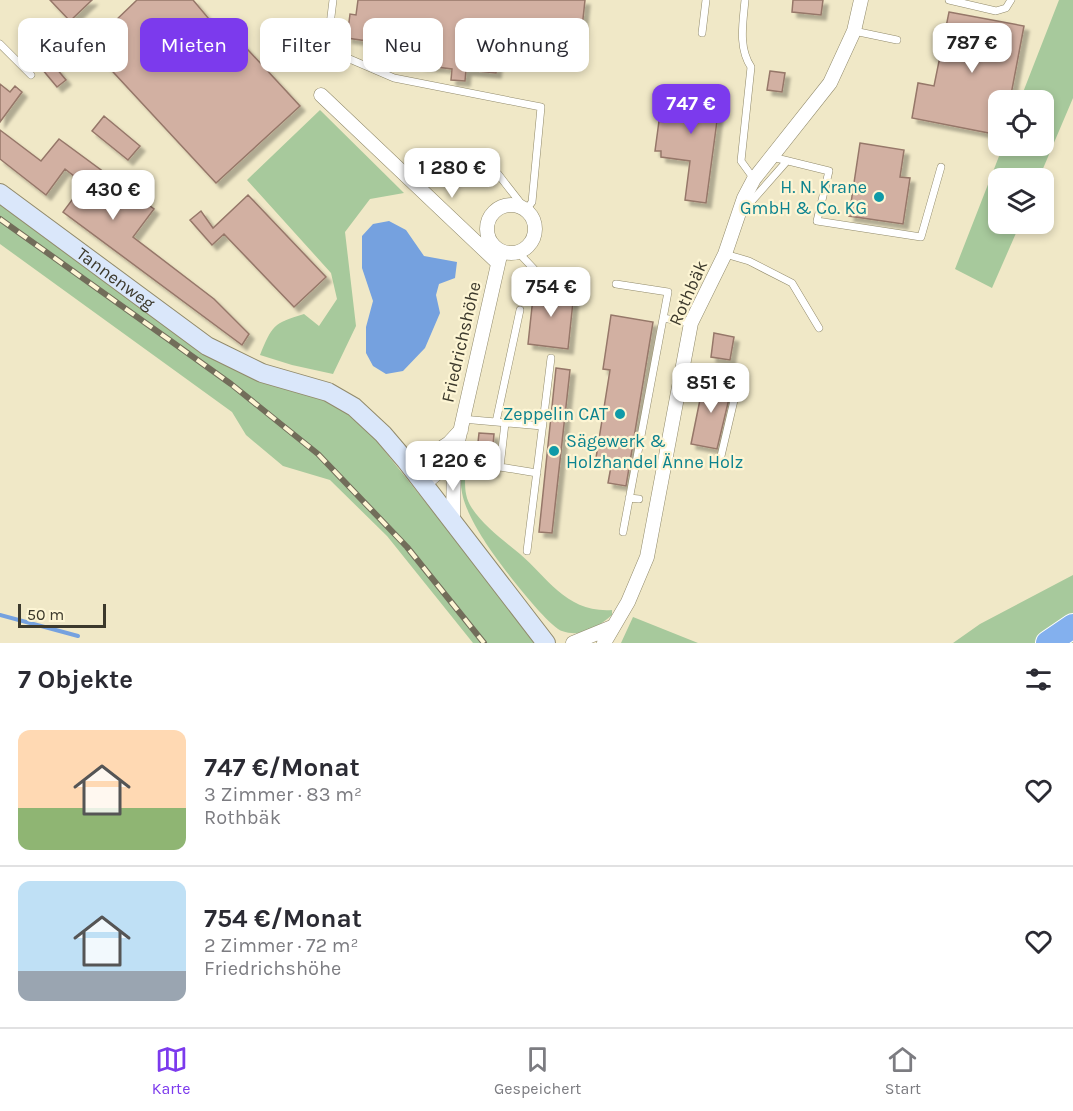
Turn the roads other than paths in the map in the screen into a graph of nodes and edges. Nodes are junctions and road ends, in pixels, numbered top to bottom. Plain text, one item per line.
1 (333, 0) edge
2 (706, 0) edge
3 (745, 0) edge
4 (861, 0) edge
5 (949, 0) edge
6 (1011, 0) edge
7 (854, 31) junction
8 (702, 33) dead end
9 (897, 40) dead end
10 (0, 44) edge
11 (31, 75) dead end
12 (321, 95) dead end
13 (770, 157) junction
14 (788, 161) junction
15 (941, 167) dead end
16 (498, 174) dead end
17 (754, 179) junction
18 (0, 193) edge
19 (526, 210) junction
20 (736, 219) junction
21 (518, 252) junction
22 (725, 254) junction
23 (499, 256) junction
24 (548, 284) dead end
25 (616, 284) dead end
26 (520, 310) dead end
27 (663, 318) junction
28 (691, 324) junction
29 (819, 328) dead end
30 (551, 358) dead end
31 (680, 371) junction
32 (496, 422) junction
33 (505, 423) junction
34 (461, 425) junction
35 (542, 426) junction
36 (721, 456) dead end
37 (454, 459) junction
38 (411, 468) junction
39 (537, 473) junction
40 (424, 484) junction
41 (629, 498) junction
42 (639, 499) dead end
43 (453, 522) junction
44 (623, 532) dead end
45 (527, 551) dead end
46 (1073, 626) edge
47 (612, 627) junction
48 (546, 643) edge
49 (573, 643) edge
50 (604, 643) edge
51 (1048, 643) edge

1 - 19 lane
2 - 8 lane
3 - 17 lane
4 - 7 street, Rothbäk
5 - 6 lane
7 - 9 lane
7 - 13 street, Rothbäk
10 - 11 lane
12 - 23 street, Friedrichshöhe
13 - 14 lane
13 - 17 street, Rothbäk
14 - 15 lane
14 - 20 lane
16 - 19 lane
17 - 20 street, Rothbäk
18 - 38 street, Tannenweg
19 - 21 street
19 - 23 street
20 - 22 street, Rothbäk
21 - 23 street
21 - 24 lane
22 - 28 street, Rothbäk
22 - 29 lane
23 - 34 street, Friedrichshöhe
25 - 27 lane
26 - 32 lane
27 - 28 lane
27 - 41 lane
28 - 31 street, Rothbäk
30 - 35 lane
31 - 36 lane
31 - 47 street, Rothbäk
32 - 33 lane
32 - 34 lane
33 - 35 lane
33 - 39 lane
34 - 37 street, Friedrichshöhe
34 - 38 street, Friedrichshöhe
35 - 39 lane
37 - 40 street
37 - 43 street, Friedrichshöhe
38 - 40 street, Tannenweg
39 - 45 lane
40 - 43 street, Tannenweg
41 - 42 lane
41 - 44 lane
43 - 48 street, Tannenweg
46 - 51 highway
47 - 49 street
47 - 50 street, Rothbäk

